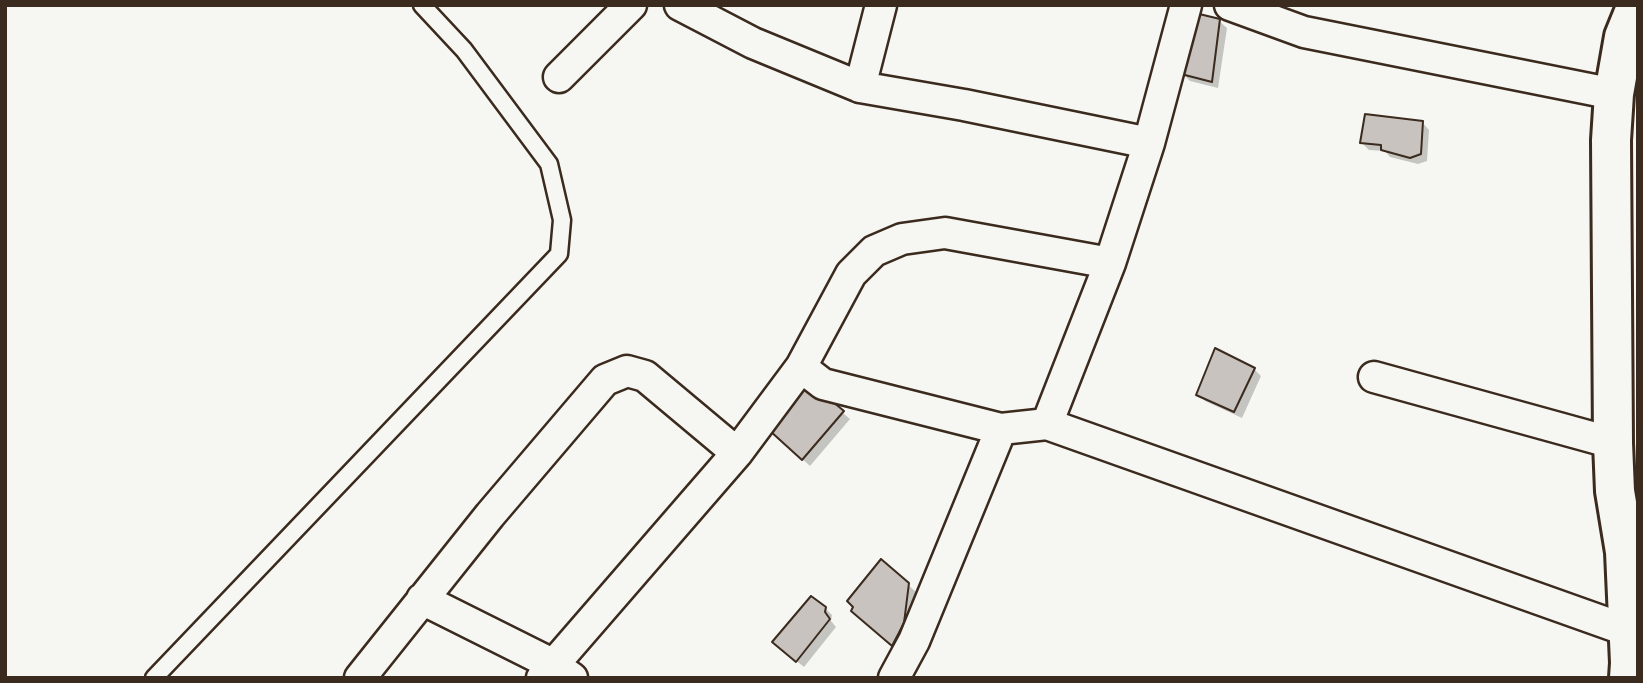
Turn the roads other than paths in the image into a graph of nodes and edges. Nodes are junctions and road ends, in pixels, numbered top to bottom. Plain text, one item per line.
1 (422, 5) edge
2 (631, 5) edge
3 (680, 5) edge
4 (881, 5) edge
5 (1186, 5) edge
6 (1230, 5) edge
7 (1637, 5) edge
8 (559, 76) dead end
9 (860, 87) junction
10 (1614, 94) junction
11 (1149, 143) junction
12 (1110, 263) junction
13 (801, 367) junction
14 (1374, 376) dead end
15 (1047, 425) junction
16 (1001, 429) junction
17 (1613, 443) junction
18 (737, 453) junction
19 (1627, 499) edge
20 (422, 599) junction
21 (1629, 631) junction
22 (556, 673) edge
23 (154, 678) edge
24 (360, 678) edge
25 (894, 678) edge
26 (1629, 678) edge

1 - 23 lane
2 - 8 street
3 - 9 street
4 - 9 street
5 - 11 street
6 - 10 street
7 - 10 street
9 - 11 street
10 - 17 street
11 - 12 street
12 - 13 street
12 - 15 street
13 - 16 street
13 - 18 street
14 - 17 street
15 - 16 street
15 - 21 street
16 - 25 street
17 - 19 street
18 - 20 street
18 - 22 street
19 - 21 street
20 - 22 street
20 - 24 street
21 - 26 street

